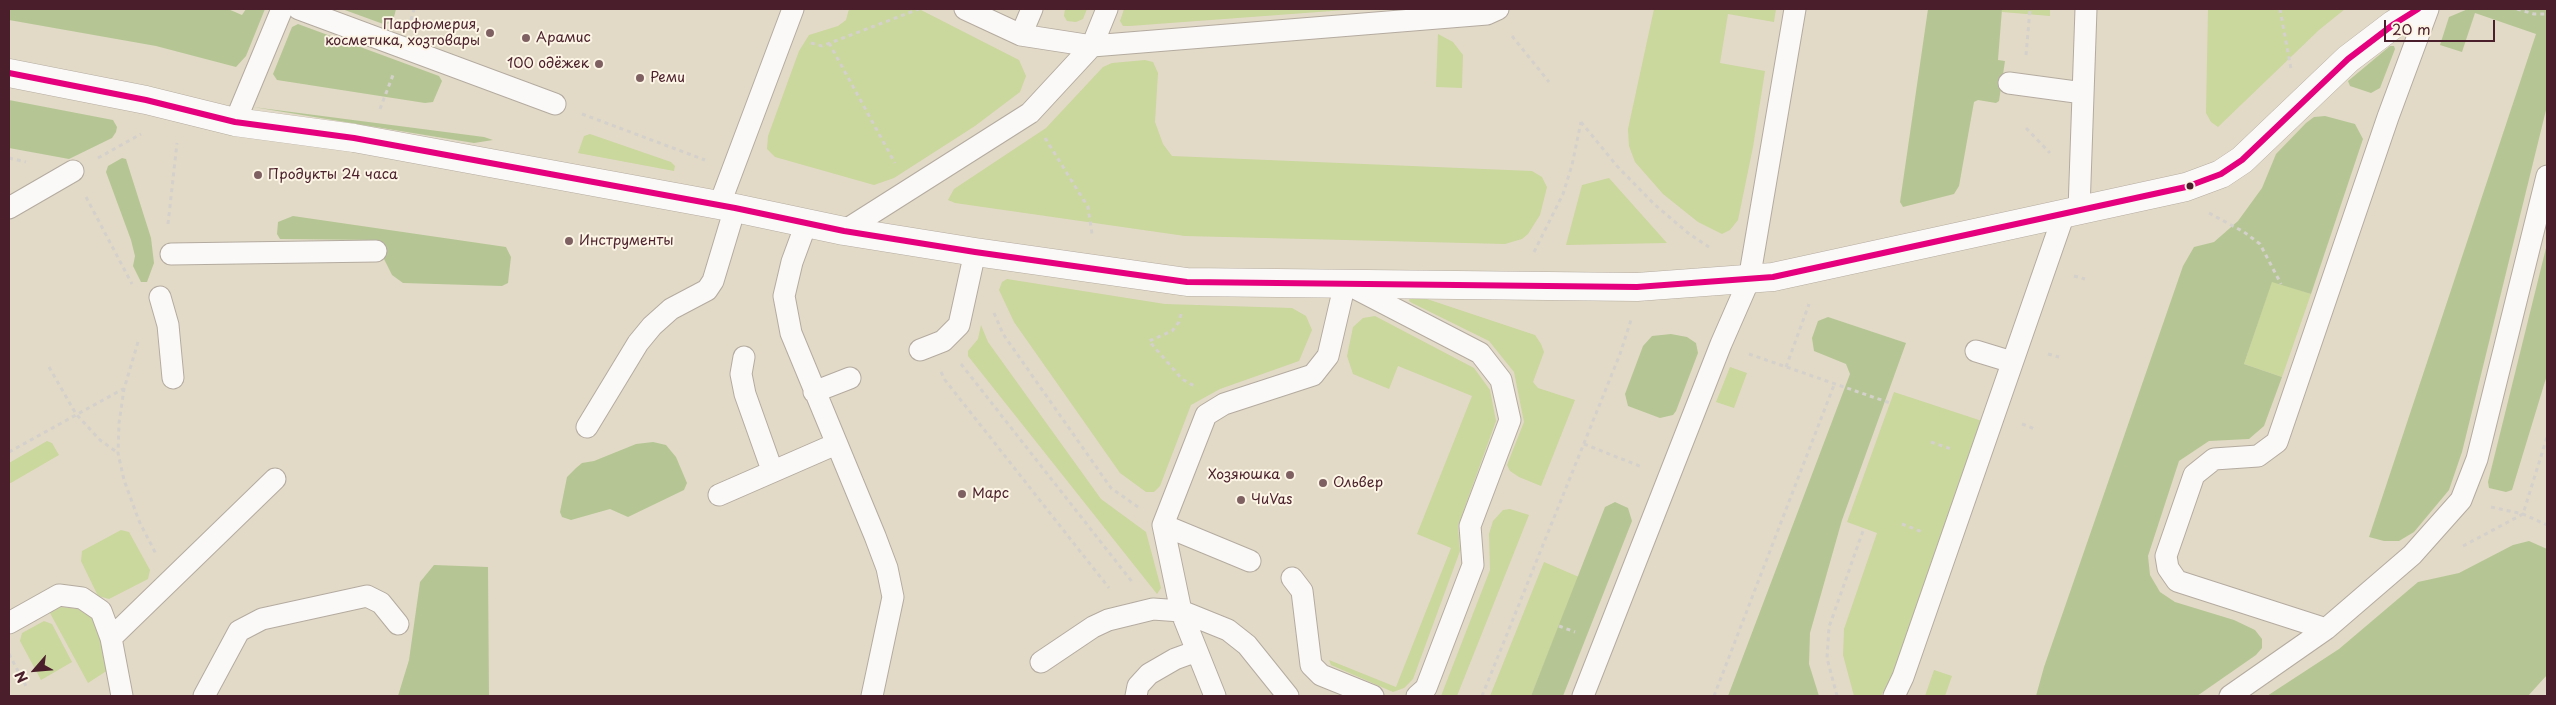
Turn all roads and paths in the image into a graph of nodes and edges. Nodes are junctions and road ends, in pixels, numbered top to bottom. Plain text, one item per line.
1 (282, 9) edge
2 (299, 9) edge
3 (793, 9) edge
4 (919, 9) edge
5 (964, 9) edge
6 (1032, 9) edge
7 (1107, 9) edge
8 (1795, 9) edge
9 (2030, 9) edge
10 (2086, 9) edge
11 (2280, 9) edge
12 (2418, 9) edge
13 (2428, 9) edge
14 (2517, 9) edge
15 (1495, 10) edge
16 (2547, 14) edge
17 (1021, 35) junction
18 (829, 43) junction
19 (822, 46) dead end
20 (1092, 46) junction
21 (402, 48) junction
22 (9, 73) edge
23 (2294, 76) dead end
24 (1549, 82) dead end
25 (2016, 84) joint
26 (2083, 93) junction
27 (555, 104) dead end
28 (181, 109) junction
29 (380, 110) dead end
30 (1030, 113) junction
31 (584, 115) dead end
32 (235, 122) junction
33 (141, 134) dead end
34 (100, 156) dead end
35 (693, 156) dead end
36 (73, 171) joint
37 (2547, 176) edge
38 (910, 190) junction
39 (2168, 191) junction
40 (727, 207) junction
41 (9, 208) edge
42 (2072, 212) junction
43 (806, 224) junction
44 (844, 231) junction
45 (1094, 242) dead end
46 (169, 244) joint
47 (376, 251) dead end
48 (974, 258) junction
49 (1528, 261) dead end
50 (1822, 267) junction
51 (1752, 268) junction
52 (124, 272) dead end
53 (1187, 282) junction
54 (1344, 283) junction
55 (2280, 284) dead end
56 (1637, 286) junction
57 (160, 297) dead end
58 (139, 337) dead end
59 (1721, 344) junction
60 (931, 346) junction
61 (1976, 351) dead end
62 (744, 357) dead end
63 (2012, 362) junction
64 (49, 367) dead end
65 (1786, 367) junction
66 (173, 378) dead end
67 (850, 378) dead end
68 (1834, 385) junction
69 (124, 389) junction
70 (814, 392) junction
71 (1890, 403) dead end
72 (1224, 404) junction
73 (76, 414) junction
74 (587, 427) dead end
75 (2547, 437) edge
76 (836, 444) junction
77 (1584, 444) junction
78 (9, 452) edge
79 (118, 453) junction
80 (1627, 461) dead end
81 (772, 470) junction
82 (276, 479) dead end
83 (1111, 488) dead end
84 (719, 495) dead end
85 (2461, 500) junction
86 (2523, 514) junction
87 (1163, 524) junction
88 (2547, 525) edge
89 (1864, 528) dead end
90 (2412, 556) junction
91 (1250, 561) dead end
92 (1292, 578) dead end
93 (170, 581) junction
94 (1153, 609) junction
95 (1181, 611) junction
96 (1130, 614) junction
97 (9, 623) edge
98 (398, 624) dead end
99 (2326, 629) junction
100 (111, 638) junction
101 (1197, 651) junction
102 (9, 654) edge
103 (1041, 662) dead end
104 (27, 688) dead end
105 (122, 696) edge
106 (204, 696) edge
107 (872, 696) edge
108 (1136, 696) edge
109 (1215, 696) edge
110 (1288, 696) edge
111 (1373, 696) edge
112 (1417, 696) edge
113 (1482, 696) edge
114 (1583, 696) edge
115 (1714, 696) edge
116 (1837, 696) edge
117 (1894, 696) edge
118 (2230, 696) edge

1 - 32 lane
2 - 21 lane
3 - 40 lane
4 - 18 path
5 - 17 lane
6 - 17 lane
7 - 20 lane
8 - 51 lane
9 - 25 path
10 - 26 lane
11 - 23 path
12 - 39 street
13 - 99 lane
14 - 16 path
15 - 20 lane
15 - 24 path
17 - 20 lane
18 - 19 path
18 - 38 path
20 - 30 lane
21 - 27 lane
21 - 29 path
22 - 28 street
25 - 26 lane
26 - 42 lane
28 - 32 street
28 - 46 path
30 - 38 lane
30 - 45 path
31 - 35 path
32 - 40 street
33 - 34 path
36 - 41 lane
36 - 52 path
37 - 85 lane
38 - 44 lane
39 - 42 street
39 - 55 path
40 - 43 street
40 - 74 lane
42 - 50 street
42 - 63 lane
43 - 44 street
43 - 70 lane
44 - 48 street
46 - 47 lane
48 - 53 street
48 - 60 lane
48 - 83 path
49 - 51 path
50 - 51 street
50 - 65 path
51 - 56 street
51 - 59 lane
53 - 54 street
53 - 72 path
54 - 56 street
54 - 72 lane
54 - 112 lane
56 - 77 path
57 - 66 lane
58 - 69 path
59 - 65 path
59 - 114 lane
60 - 94 path
60 - 96 path
61 - 63 lane
62 - 81 lane
63 - 117 lane
64 - 73 path
65 - 68 path
67 - 70 lane
68 - 71 path
68 - 115 path
69 - 73 path
69 - 79 path
70 - 76 lane
72 - 87 lane
73 - 78 path
73 - 79 path
75 - 86 path
76 - 81 lane
76 - 107 lane
77 - 80 path
77 - 113 path
79 - 93 path
81 - 84 lane
82 - 93 lane
85 - 86 path
85 - 90 lane
86 - 88 path
86 - 90 path
87 - 91 lane
87 - 95 lane
89 - 116 path
90 - 99 lane
92 - 111 lane
93 - 100 lane
94 - 95 lane
94 - 96 lane
95 - 101 lane
95 - 110 lane
96 - 103 lane
97 - 100 lane
98 - 106 lane
99 - 118 lane
100 - 105 lane
101 - 108 lane
101 - 109 lane
102 - 104 path

